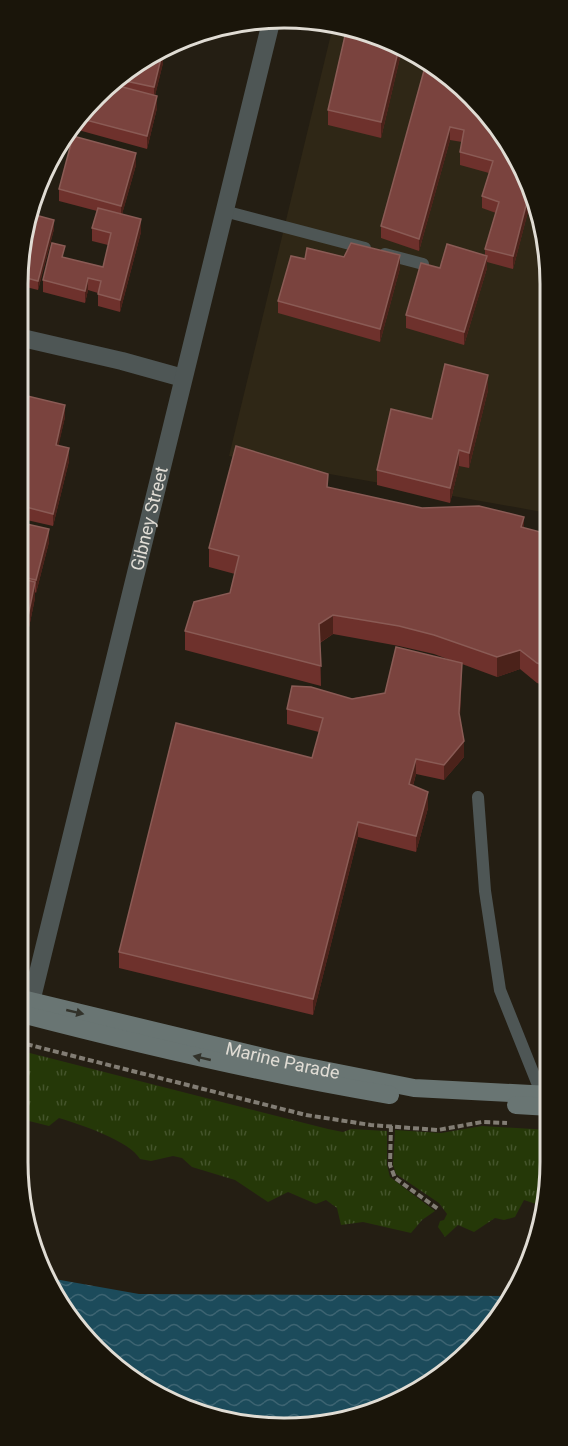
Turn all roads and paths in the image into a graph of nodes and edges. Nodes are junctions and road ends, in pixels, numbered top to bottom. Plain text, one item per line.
1 (269, 29) edge
2 (224, 210) junction
3 (423, 264) edge
4 (28, 339) edge
5 (183, 378) junction
6 (478, 797) dead end
7 (28, 987) edge
8 (28, 1008) edge
9 (28, 1045) edge
10 (540, 1084) edge
11 (540, 1101) edge
12 (516, 1124) dead end
13 (391, 1126) junction
14 (438, 1209) dead end

1 - 2 street, Gibney Street
2 - 3 lane
2 - 5 street, Gibney Street
4 - 5 street
5 - 7 street, Gibney Street
6 - 10 lane
8 - 11 main road, Marine Parade
9 - 13 path
12 - 13 path
13 - 14 path

